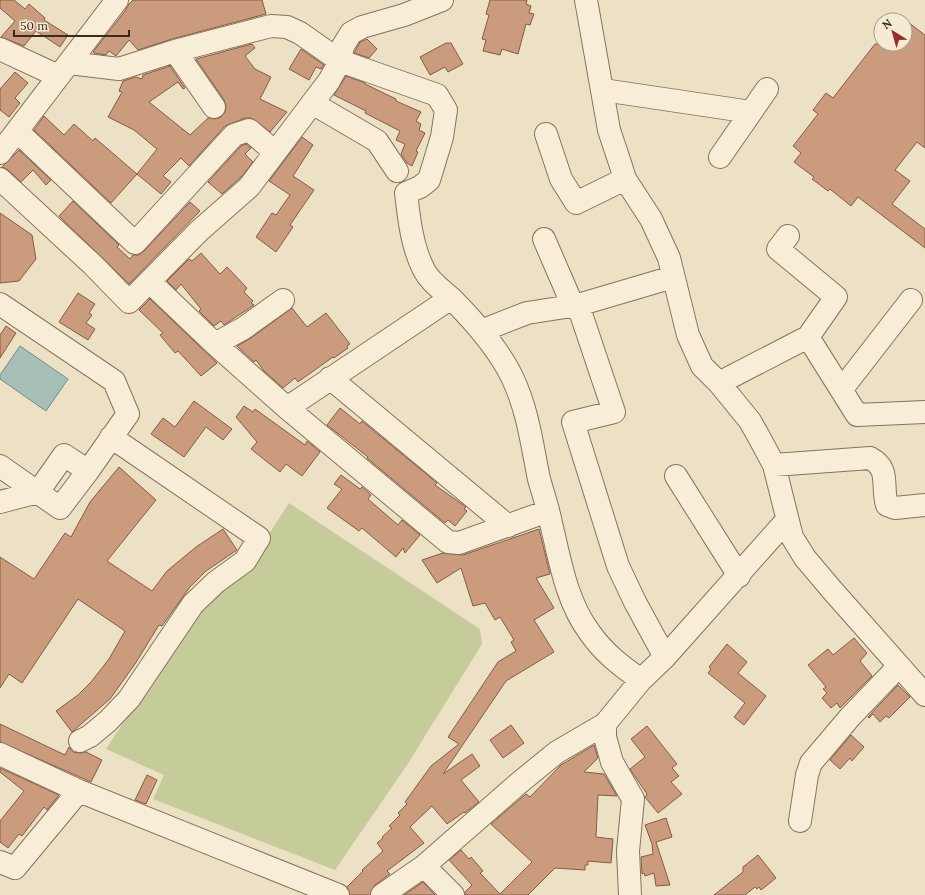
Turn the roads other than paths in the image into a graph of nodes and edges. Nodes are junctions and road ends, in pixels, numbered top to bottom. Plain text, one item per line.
1 (117, 0) edge
2 (442, 0) edge
3 (586, 0) edge
4 (0, 49) edge
5 (175, 51) junction
6 (340, 61) junction
7 (63, 69) junction
8 (766, 89) dead end
9 (603, 90) junction
10 (312, 103) junction
11 (214, 107) dead end
12 (751, 112) junction
13 (17, 131) junction
14 (546, 134) dead end
15 (275, 152) junction
16 (0, 154) edge
17 (720, 158) dead end
18 (397, 171) dead end
19 (0, 179) edge
20 (625, 179) junction
21 (788, 236) dead end
22 (544, 240) dead end
23 (673, 278) junction
24 (150, 282) junction
25 (451, 298) junction
26 (283, 300) dead end
27 (911, 300) dead end
28 (0, 304) edge
29 (576, 306) junction
30 (481, 331) junction
31 (808, 337) junction
32 (215, 344) junction
33 (330, 378) junction
34 (719, 383) junction
35 (842, 389) junction
36 (287, 408) junction
37 (925, 412) edge
38 (111, 437) junction
39 (774, 465) junction
40 (0, 466) edge
41 (88, 471) junction
42 (676, 476) dead end
43 (38, 492) junction
44 (0, 502) edge
45 (925, 505) edge
46 (548, 512) junction
47 (787, 520) junction
48 (508, 526) junction
49 (740, 576) junction
50 (665, 657) junction
51 (899, 666) junction
52 (641, 680) junction
53 (925, 695) edge
54 (605, 724) junction
55 (80, 741) dead end
56 (0, 754) edge
57 (80, 790) junction
58 (800, 820) dead end
59 (0, 863) edge
60 (424, 866) junction
61 (338, 895) edge
62 (382, 895) edge
63 (453, 895) edge
64 (630, 895) edge

1 - 7 street
2 - 6 street
3 - 9 street
4 - 7 street
5 - 6 street
5 - 7 street
5 - 11 street
6 - 10 street
6 - 25 street
7 - 13 street
8 - 12 street
9 - 12 street
9 - 20 street
10 - 15 street
10 - 18 street
12 - 17 street
13 - 15 street
13 - 16 street
14 - 20 street
15 - 24 street
19 - 24 street
20 - 23 street
21 - 31 street
22 - 29 street
23 - 29 street
23 - 34 street
24 - 32 street
25 - 30 street
25 - 33 street
26 - 32 street
27 - 35 street
28 - 38 street
29 - 30 street
29 - 50 street
30 - 46 street
31 - 34 street
31 - 35 street
32 - 36 street
33 - 36 street
33 - 48 street
34 - 39 street
35 - 37 street
36 - 48 street
38 - 41 street
38 - 55 street
39 - 45 street
39 - 47 street
40 - 43 street
41 - 43 street
41 - 43 street
42 - 49 street
43 - 44 street
46 - 48 street
46 - 52 street
47 - 49 street
47 - 51 street
49 - 50 street
50 - 52 street
51 - 53 street
51 - 58 street
52 - 54 street
54 - 60 street
54 - 64 street
56 - 57 street
57 - 59 street
57 - 61 street
60 - 62 street
60 - 63 street

